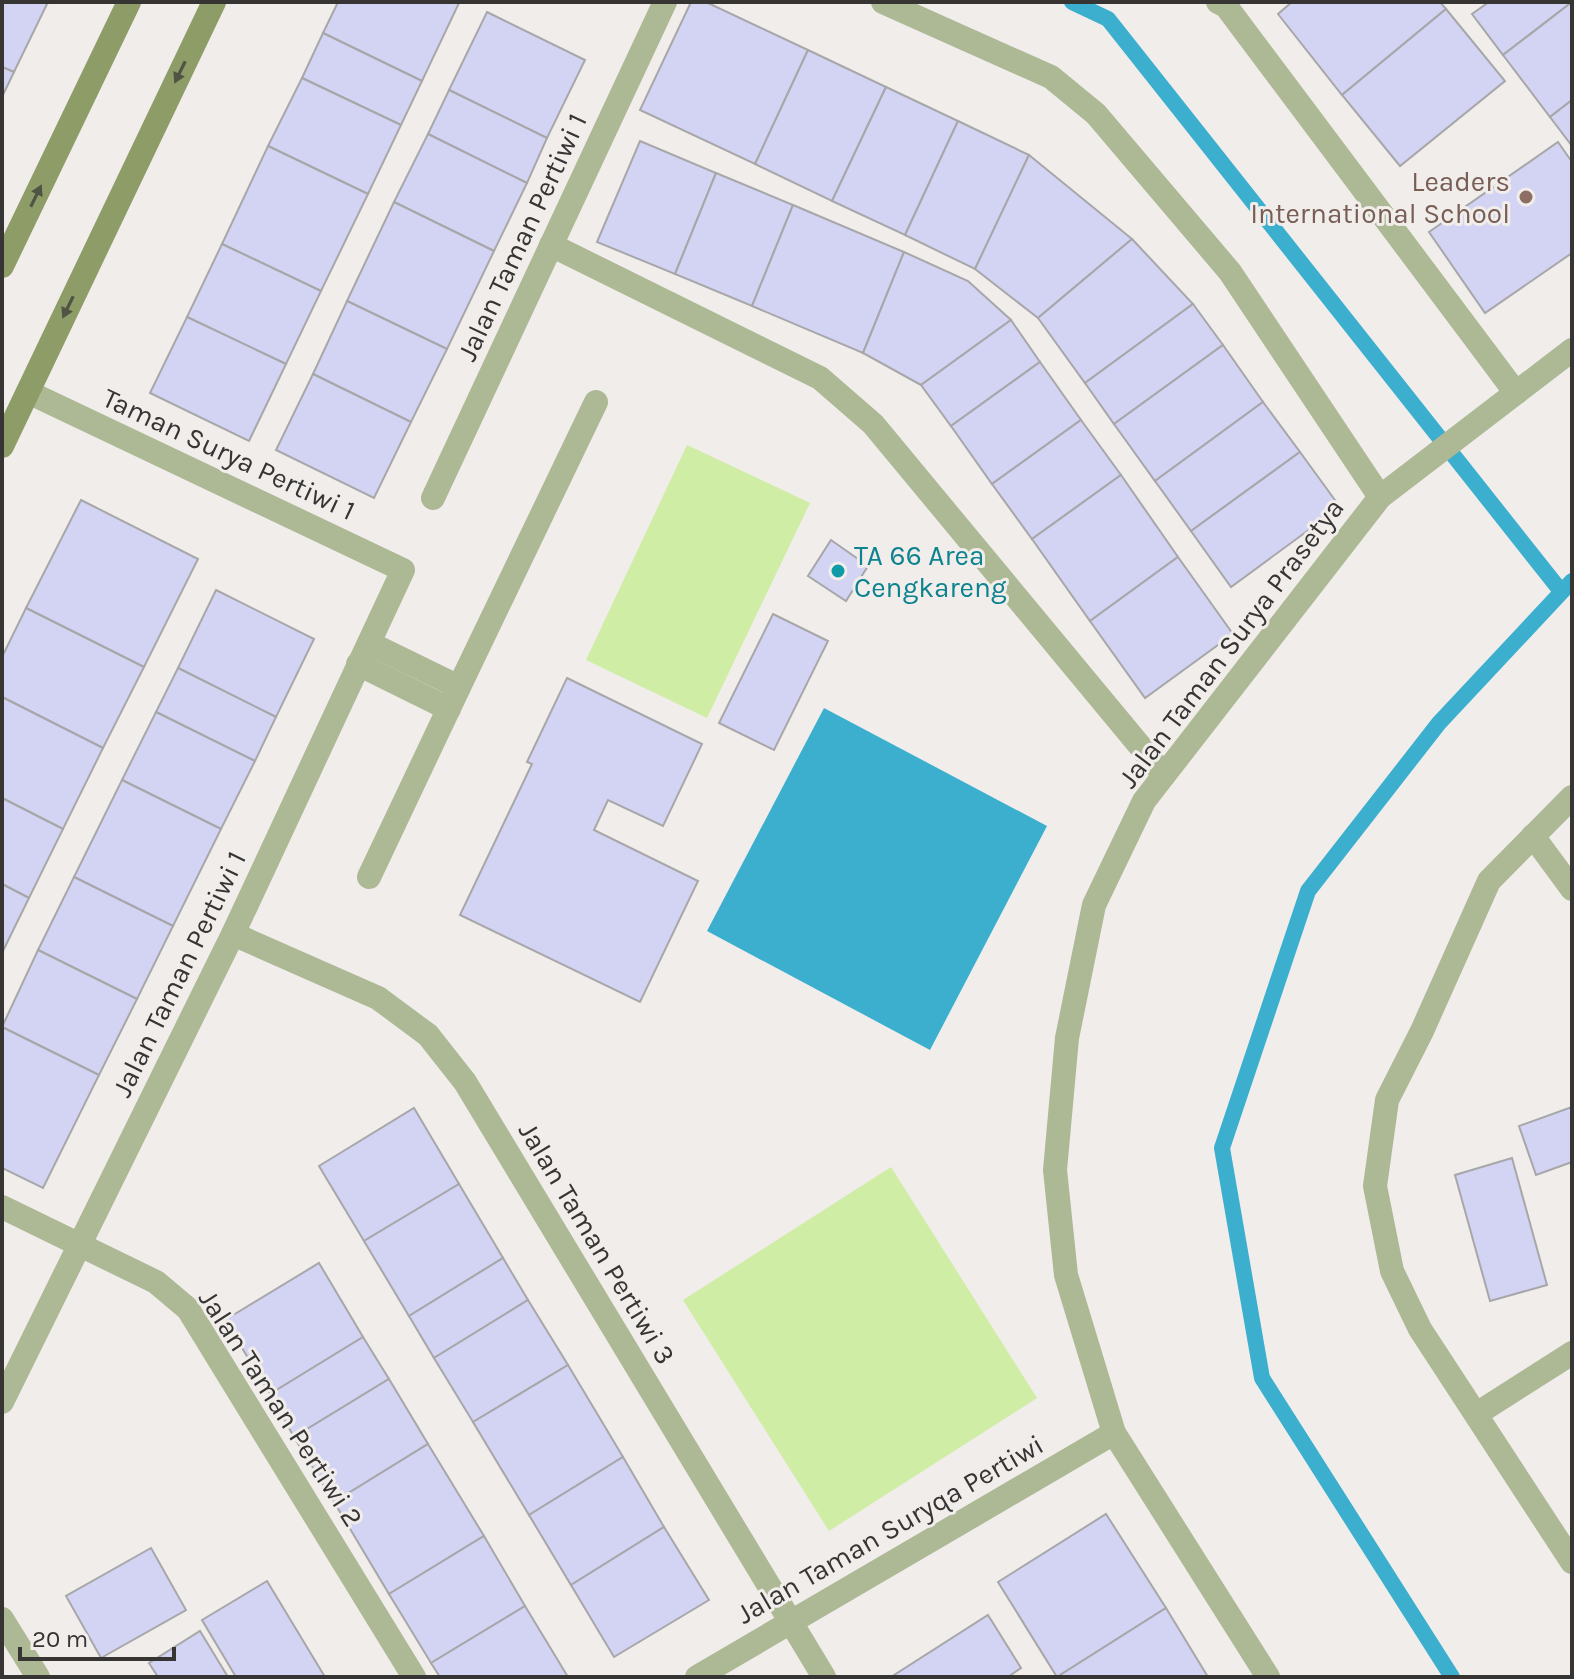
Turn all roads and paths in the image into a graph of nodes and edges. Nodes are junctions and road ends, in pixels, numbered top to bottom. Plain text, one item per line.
1 (129, 2) edge
2 (214, 2) edge
3 (665, 2) edge
4 (883, 2) edge
5 (1224, 3) edge
6 (551, 245) junction
7 (2, 266) edge
8 (1572, 350) edge
9 (28, 392) junction
10 (1516, 393) junction
11 (596, 402) dead end
12 (2, 446) edge
13 (1380, 497) junction
14 (433, 498) dead end
15 (403, 570) joint
16 (364, 654) junction
17 (454, 698) junction
18 (1164, 775) junction
19 (1572, 797) edge
20 (1533, 836) junction
21 (369, 877) dead end
22 (1572, 889) edge
23 (233, 934) junction
24 (2, 1207) edge
25 (79, 1246) junction
26 (1572, 1353) edge
27 (2, 1402) edge
28 (1478, 1413) junction
29 (1114, 1433) junction
30 (1572, 1562) edge
31 (2, 1619) edge
32 (790, 1619) junction
33 (824, 1676) edge
34 (38, 1677) edge
35 (414, 1677) edge
36 (697, 1677) edge
37 (1268, 1677) edge

7 -> 1 street
2 -> 9 street
3 - 6 street, Jalan Taman Pertiwi 1
4 - 13 street
5 - 10 street
6 - 14 street, Jalan Taman Pertiwi 1
6 - 18 street
8 - 10 street, Jalan Taman Surya Prasetya
9 - 12 street
9 - 15 street, Taman Surya Pertiwi 1
10 - 13 street, Jalan Taman Surya Prasetya
11 - 17 street
13 - 18 street, Jalan Taman Surya Prasetya
15 - 16 street, Jalan Taman Pertiwi 1
16 - 17 street
16 - 23 street, Jalan Taman Pertiwi 1
17 - 21 street
18 - 29 street, Jalan Taman Surya Prasetya
19 - 20 street
20 - 22 street
20 - 28 street
23 - 25 street, Jalan Taman Pertiwi 1
23 - 32 street, Jalan Taman Pertiwi 3
24 - 25 street, Jalan Taman Pertiwi 2
25 - 27 street, Jalan Taman Pertiwi 1
25 - 35 street, Jalan Taman Pertiwi 2
26 - 28 street
28 - 30 street
29 - 32 street, Jalan Taman Suryqa Pertiwi
29 - 37 street, Jalan Taman Surya Prasetya
31 - 34 street
32 - 33 street, Jalan Taman Pertiwi 3
32 - 36 street, Jalan Taman Suryqa Pertiwi

